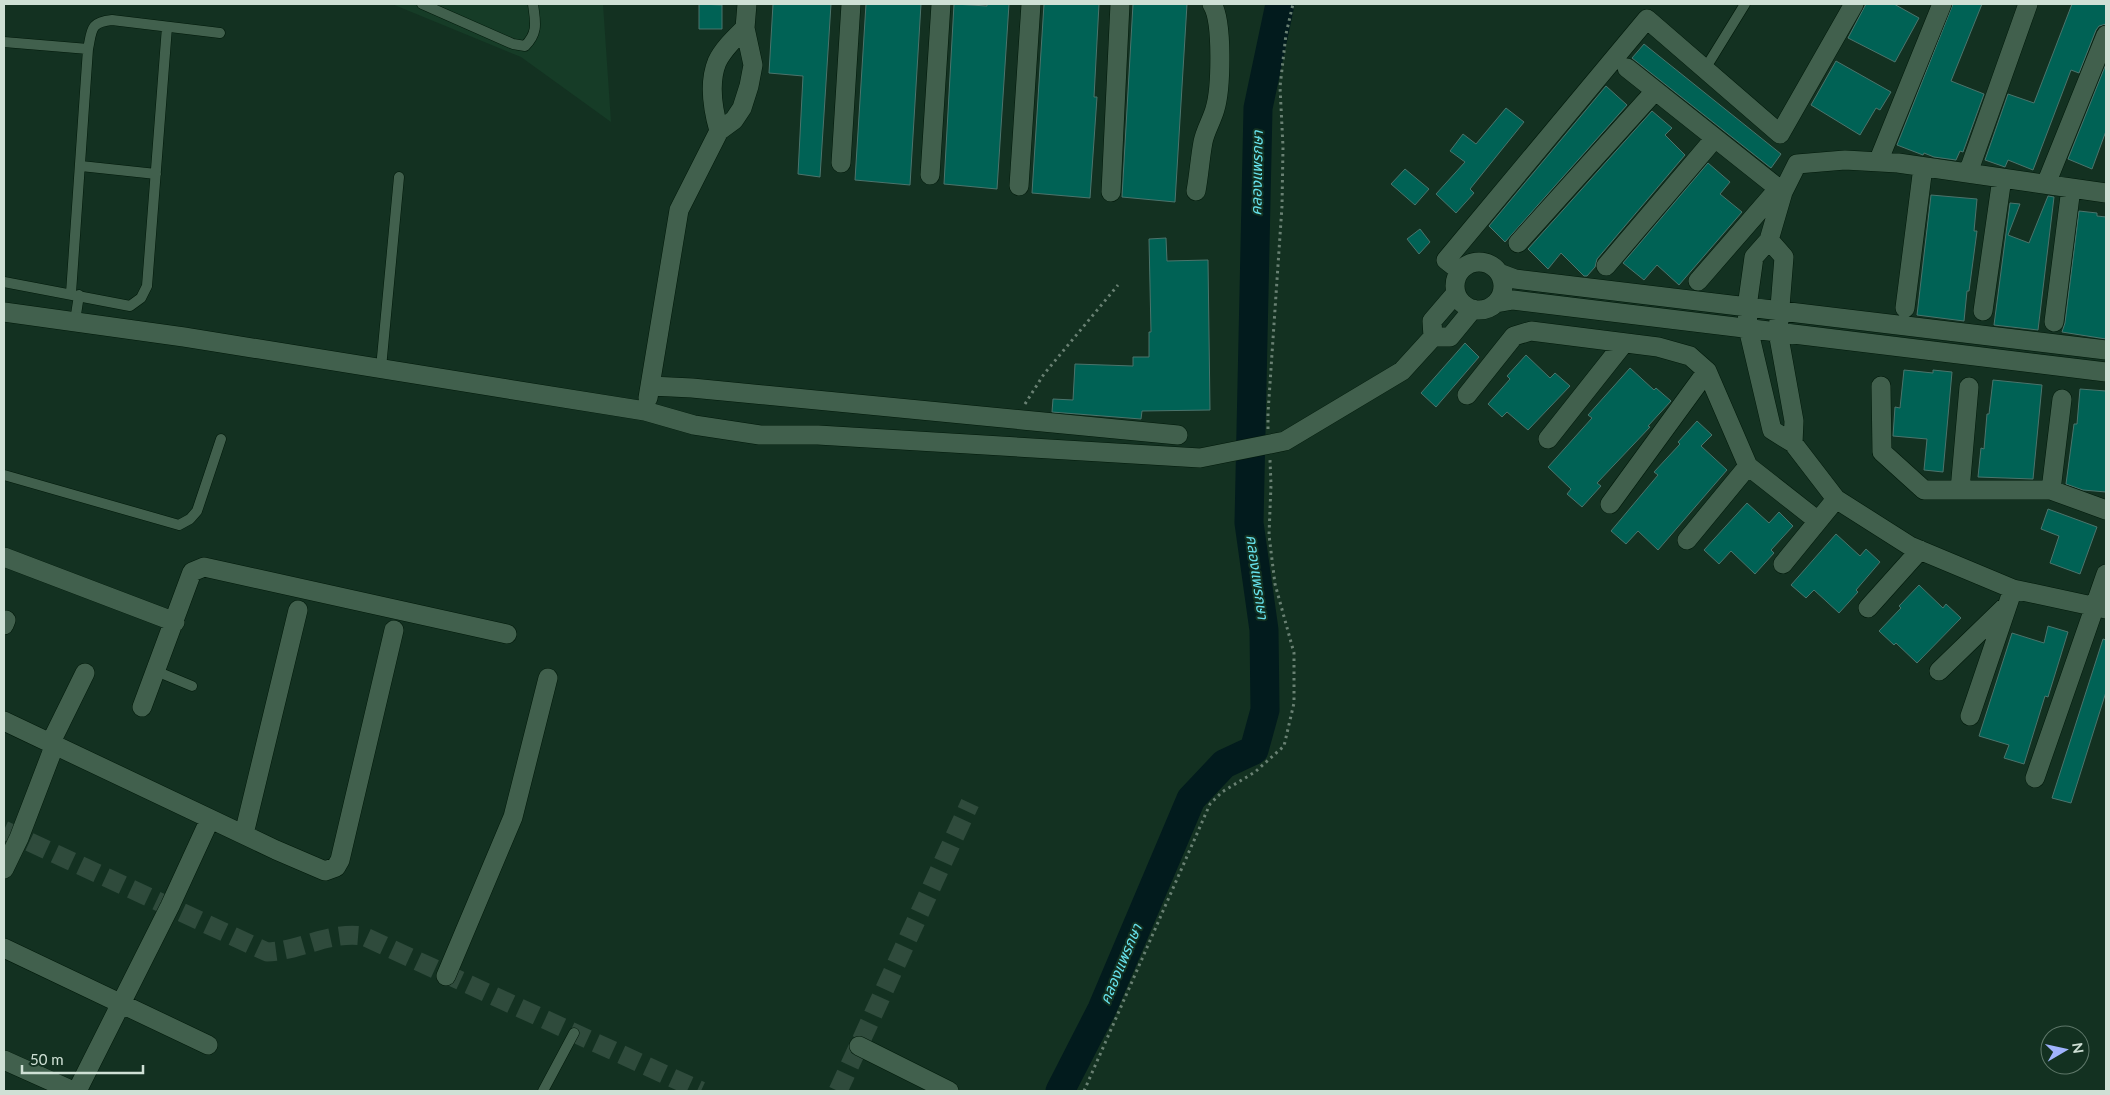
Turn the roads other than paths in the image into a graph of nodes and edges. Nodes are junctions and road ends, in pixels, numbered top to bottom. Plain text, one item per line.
1 (422, 4) edge
2 (533, 4) edge
3 (747, 4) edge
4 (851, 4) edge
5 (941, 4) edge
6 (1031, 4) edge
7 (1120, 4) edge
8 (1212, 4) edge
9 (1746, 4) edge
10 (1854, 4) edge
11 (1942, 4) edge
12 (2028, 4) edge
13 (167, 28) junction
14 (745, 28) junction
15 (220, 33) dead end
16 (2106, 35) edge
17 (4, 42) edge
18 (88, 49) junction
19 (1627, 68) dead end
20 (1705, 69) junction
21 (1655, 90) junction
22 (719, 132) junction
23 (1715, 138) junction
24 (1878, 162) junction
25 (841, 163) dead end
26 (81, 166) junction
27 (1923, 167) junction
28 (1968, 173) junction
29 (156, 174) junction
30 (930, 175) dead end
31 (399, 177) dead end
32 (2002, 178) junction
33 (2046, 184) junction
34 (1019, 186) dead end
35 (2072, 188) junction
36 (1781, 190) junction
37 (1196, 191) dead end
38 (1111, 192) dead end
39 (2106, 193) edge
40 (1769, 240) junction
41 (1518, 243) dead end
42 (1606, 266) dead end
43 (1460, 271) junction
44 (1500, 273) junction
45 (1698, 281) dead end
46 (4, 282) edge
47 (1456, 293) junction
48 (75, 294) junction
49 (1496, 303) junction
50 (1747, 307) junction
51 (1905, 308) dead end
52 (1473, 309) junction
53 (1983, 310) dead end
54 (1781, 311) junction
55 (4, 312) edge
56 (75, 321) junction
57 (2054, 322) dead end
58 (1748, 328) junction
59 (1778, 332) junction
60 (1434, 337) junction
61 (1624, 343) junction
62 (2106, 350) edge
63 (381, 368) junction
64 (1706, 371) junction
65 (2105, 372) edge
66 (651, 386) junction
67 (1881, 386) dead end
68 (1969, 387) dead end
69 (1466, 395) dead end
70 (2062, 398) dead end
71 (645, 411) junction
72 (1178, 434) dead end
73 (222, 439) dead end
74 (1548, 439) dead end
75 (1793, 443) junction
76 (1748, 466) junction
77 (4, 475) edge
78 (1960, 490) junction
79 (2051, 490) junction
80 (1836, 498) junction
81 (1610, 504) dead end
82 (2106, 510) edge
83 (1818, 521) junction
84 (1686, 540) dead end
85 (1920, 550) junction
86 (4, 557) edge
87 (1783, 564) dead end
88 (2106, 574) edge
89 (2010, 597) junction
90 (1868, 608) dead end
91 (2101, 608) edge
92 (298, 610) dead end
93 (175, 622) junction
94 (394, 630) dead end
95 (507, 634) dead end
96 (156, 671) junction
97 (1939, 671) dead end
98 (85, 673) dead end
99 (548, 678) dead end
100 (192, 686) dead end
101 (142, 707) dead end
102 (1970, 716) dead end
103 (4, 721) edge
104 (53, 743) junction
105 (2035, 778) dead end
106 (210, 819) junction
107 (244, 834) junction
108 (4, 869) edge
109 (4, 948) edge
110 (446, 976) dead end
111 (121, 1004) junction
112 (574, 1034) dead end
113 (208, 1045) dead end
114 (859, 1046) dead end
115 (4, 1060) edge
116 (75, 1091) edge
117 (543, 1091) edge
118 (950, 1091) edge

1 - 2 lane
3 - 14 street
4 - 25 street
5 - 30 street
6 - 34 street
7 - 38 street
8 - 37 street
9 - 20 lane
10 - 20 street
11 - 24 street
12 - 28 street
13 - 15 lane
13 - 18 lane
13 - 29 lane
14 - 22 street
14 - 22 street
16 - 33 street
17 - 18 lane
18 - 26 lane
19 - 21 street
20 - 43 street
21 - 23 street
21 - 41 street
22 - 66 street
23 - 36 street
23 - 42 street
24 - 27 street
24 - 36 street
26 - 29 lane
26 - 48 lane
27 - 28 street
27 - 51 street
28 - 32 street
29 - 48 lane
31 - 63 lane
32 - 33 street
32 - 53 street
33 - 35 street
35 - 39 street
35 - 57 street
36 - 40 street
36 - 45 street
40 - 50 street
40 - 54 street
43 - 44 street
43 - 47 street
44 - 49 street
44 - 50 street
46 - 48 lane
47 - 52 street
47 - 60 street
48 - 56 lane
49 - 52 street
49 - 58 street
50 - 54 street
50 - 58 street
52 - 60 street
54 - 59 street
54 - 62 street
55 - 56 street
56 - 63 street
58 - 59 street
58 - 75 street
59 - 65 street
59 - 75 street
60 - 71 street
61 - 64 street
61 - 69 street
61 - 74 street
62 - 65 street
63 - 71 street
64 - 76 street
64 - 81 street
66 - 71 street
66 - 72 street
67 - 78 street
68 - 78 street
70 - 79 street
73 - 77 lane
75 - 80 street
76 - 83 street
76 - 84 street
78 - 79 street
79 - 82 street
80 - 83 street
80 - 85 street
83 - 87 street
85 - 89 street
85 - 90 street
86 - 93 street
88 - 91 street
89 - 91 street
89 - 97 street
89 - 102 street
91 - 105 street
92 - 107 street
93 - 95 street
93 - 96 street
94 - 107 street
96 - 100 lane
96 - 101 street
98 - 104 street
99 - 110 street
103 - 104 street
104 - 106 street
104 - 108 street
106 - 107 street
106 - 111 street
109 - 111 street
111 - 113 street
111 - 116 street
112 - 117 lane
114 - 118 street
115 - 116 street

